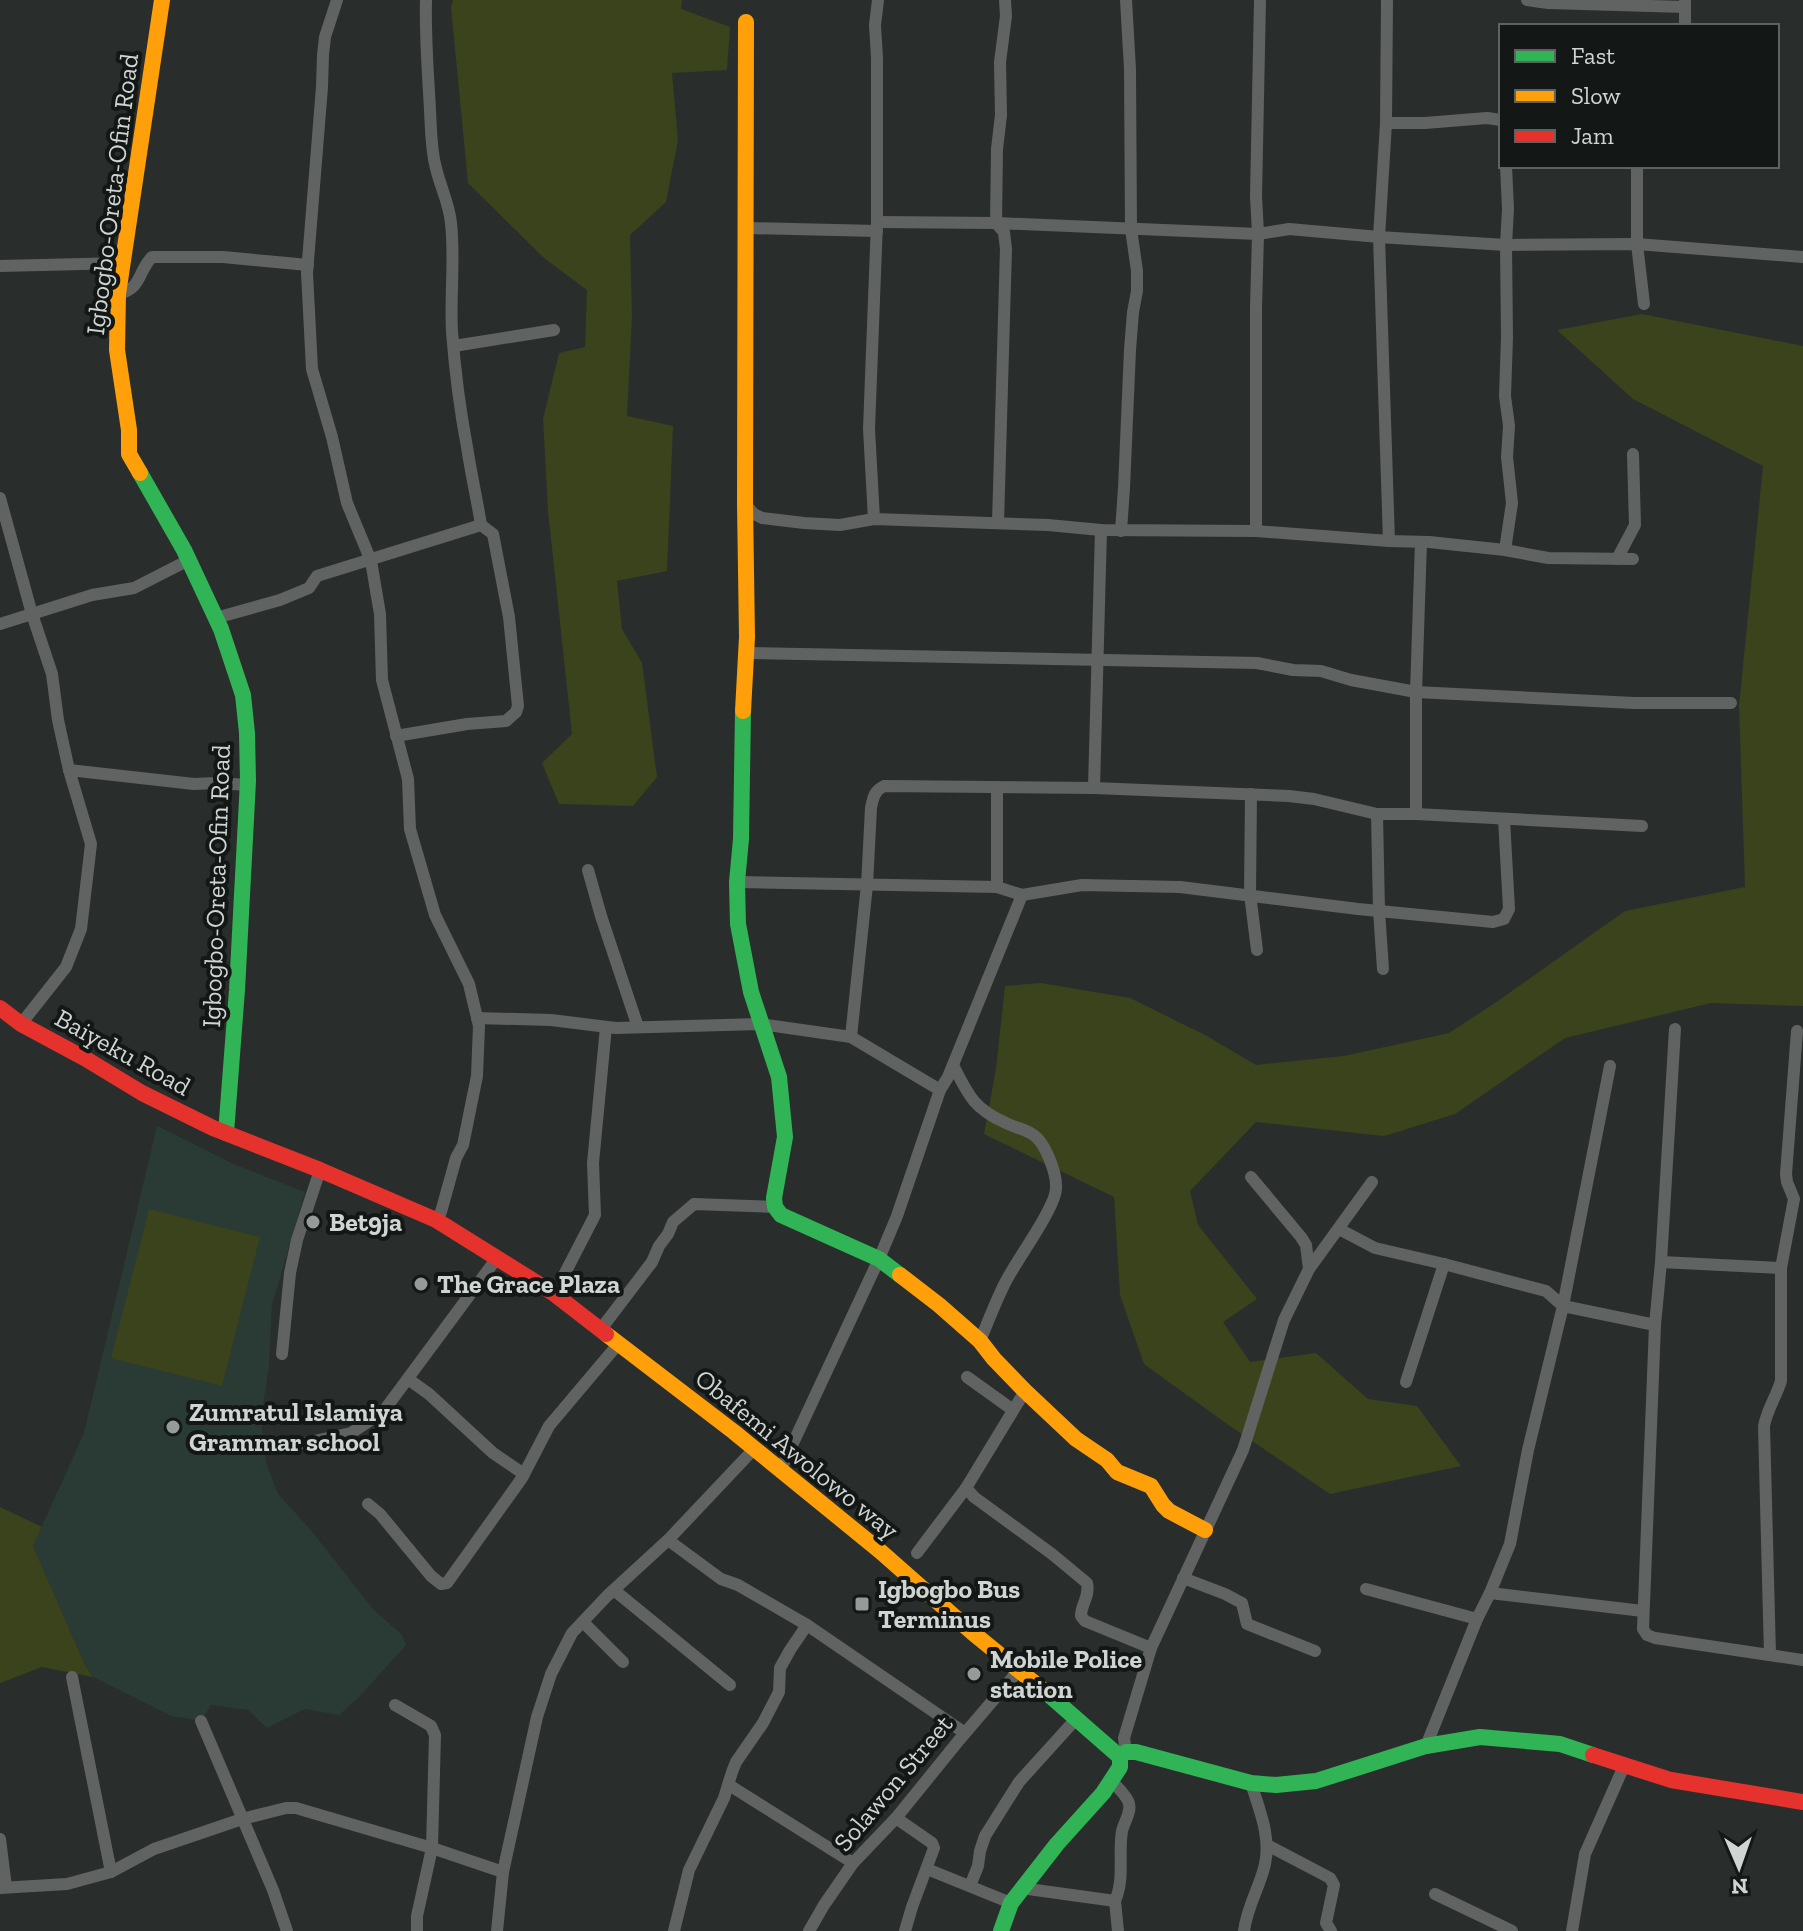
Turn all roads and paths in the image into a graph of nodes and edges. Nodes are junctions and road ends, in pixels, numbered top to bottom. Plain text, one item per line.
1 (162, 0) edge
2 (337, 0) edge
3 (426, 0) edge
4 (878, 0) edge
5 (1005, 0) edge
6 (1126, 0) edge
7 (1260, 0) edge
8 (1387, 0) edge
9 (1527, 0) edge
10 (1685, 3) edge
11 (746, 22) dead end
12 (1685, 24) edge
13 (1499, 120) edge
14 (1386, 123) junction
15 (1506, 168) edge
16 (1637, 168) edge
17 (996, 223) junction
18 (877, 227) junction
19 (747, 228) junction
20 (1131, 229) junction
21 (1258, 234) junction
22 (1379, 237) junction
23 (1637, 244) junction
24 (1506, 245) junction
25 (1803, 257) edge
26 (123, 263) junction
27 (308, 265) junction
28 (0, 266) edge
29 (118, 294) junction
30 (1644, 304) dead end
31 (554, 330) dead end
32 (454, 346) junction
33 (1633, 454) dead end
34 (0, 498) edge
35 (745, 504) junction
36 (874, 519) junction
37 (998, 523) junction
38 (481, 525) junction
39 (1101, 530) junction
40 (1121, 531) junction
41 (1256, 531) junction
42 (1389, 541) junction
43 (1421, 542) junction
44 (1505, 550) junction
45 (1617, 559) junction
46 (1633, 559) dead end
47 (371, 561) junction
48 (189, 562) junction
49 (32, 614) junction
50 (216, 618) junction
51 (0, 624) edge
52 (746, 653) junction
53 (1097, 661) junction
54 (1416, 692) junction
55 (1731, 703) dead end
56 (396, 736) junction
57 (69, 770) junction
58 (248, 785) junction
59 (997, 787) junction
60 (1094, 788) junction
61 (1251, 794) junction
62 (1377, 814) junction
63 (1416, 814) junction
64 (1504, 819) junction
65 (1642, 826) dead end
66 (588, 870) dead end
67 (737, 882) junction
68 (867, 885) junction
69 (997, 887) junction
70 (1250, 894) junction
71 (1022, 895) junction
72 (1379, 911) junction
73 (1257, 950) dead end
74 (1383, 969) dead end
75 (0, 1008) edge
76 (477, 1018) junction
77 (21, 1024) junction
78 (760, 1024) junction
79 (606, 1027) junction
80 (638, 1027) junction
81 (1675, 1029) dead end
82 (1797, 1031) dead end
83 (851, 1037) junction
84 (953, 1065) junction
85 (1610, 1066) dead end
86 (940, 1090) junction
87 (226, 1133) junction
88 (320, 1170) junction
89 (1251, 1177) dead end
90 (1372, 1182) dead end
91 (775, 1207) junction
92 (436, 1220) junction
93 (1339, 1229) junction
94 (497, 1258) junction
95 (879, 1259) junction
96 (1661, 1262) junction
97 (1444, 1264) junction
98 (1781, 1268) junction
99 (1309, 1269) junction
100 (563, 1277) dead end
101 (1563, 1306) junction
102 (1655, 1325) junction
103 (601, 1329) junction
104 (980, 1341) junction
105 (619, 1343) junction
106 (282, 1354) dead end
107 (967, 1377) dead end
108 (408, 1379) junction
109 (1406, 1382) dead end
110 (1025, 1391) junction
111 (1013, 1410) junction
112 (286, 1447) dead end
113 (754, 1449) junction
114 (780, 1471) junction
115 (524, 1474) junction
116 (966, 1488) junction
117 (368, 1504) dead end
118 (1205, 1530) junction
119 (668, 1540) junction
120 (917, 1553) dead end
121 (1183, 1578) junction
122 (1366, 1589) dead end
123 (614, 1590) junction
124 (1490, 1593) junction
125 (1643, 1611) junction
126 (1477, 1619) junction
127 (583, 1622) junction
128 (807, 1625) junction
129 (1151, 1648) junction
130 (1315, 1651) dead end
131 (1770, 1655) junction
132 (1803, 1660) edge
133 (623, 1662) dead end
134 (1019, 1670) junction
135 (72, 1677) dead end
136 (730, 1685) dead end
137 (395, 1705) dead end
138 (1076, 1719) junction
139 (201, 1721) dead end
140 (965, 1733) junction
141 (1426, 1746) junction
142 (1122, 1754) junction
143 (1624, 1766) junction
144 (1112, 1781) junction
145 (1251, 1783) junction
146 (729, 1785) junction
147 (1803, 1802) edge
148 (896, 1818) junction
149 (242, 1819) junction
150 (0, 1839) edge
151 (1267, 1845) junction
152 (432, 1848) junction
153 (853, 1863) junction
154 (927, 1869) junction
155 (111, 1872) junction
156 (503, 1872) junction
157 (970, 1886) junction
158 (3, 1888) edge
159 (1021, 1888) junction
160 (1435, 1894) dead end
161 (1115, 1901) junction
162 (1011, 1903) junction
163 (287, 1931) edge
164 (417, 1931) edge
165 (497, 1931) edge
166 (674, 1931) edge
167 (809, 1931) edge
168 (905, 1931) edge
169 (1001, 1931) edge
170 (1118, 1931) edge
171 (1244, 1931) edge
172 (1331, 1931) edge
173 (1512, 1931) edge
174 (1572, 1931) edge

1 - 26 street, Igbogbo-Oreta-Ofin Road
2 - 27 street
3 - 32 street
4 - 18 street
5 - 17 street
6 - 20 street
7 - 21 street
8 - 14 street
9 - 10 street
10 - 12 street
11 - 19 street
13 - 14 street
14 - 22 street
15 - 24 street
16 - 23 street
17 - 18 street
17 - 20 street
17 - 37 street
18 - 19 street
18 - 36 street
19 - 35 street
20 - 21 street
20 - 40 street
21 - 22 street
21 - 41 street
22 - 24 street
22 - 42 street
23 - 24 street
23 - 25 street
23 - 30 street
24 - 44 street
26 - 28 street
26 - 29 street, Igbogbo-Oreta-Ofin Road
27 - 29 street
27 - 47 street
29 - 48 street, Igbogbo-Oreta-Ofin Road
31 - 32 street
32 - 38 street
33 - 45 street
34 - 49 street
35 - 36 street
35 - 52 street
36 - 37 street
37 - 39 street
38 - 47 street
38 - 56 street
39 - 40 street
39 - 53 street
40 - 41 street
41 - 42 street
42 - 43 street
43 - 44 street
43 - 54 street
44 - 45 street
45 - 46 street
47 - 50 street
47 - 56 street
48 - 49 street
48 - 50 street, Igbogbo-Oreta-Ofin Road
49 - 51 street
49 - 57 street
50 - 58 street, Igbogbo-Oreta-Ofin Road
52 - 53 street
52 - 67 street
53 - 54 street
53 - 60 street
54 - 55 street
54 - 63 street
56 - 76 street
57 - 58 street
57 - 77 street
58 - 87 street, Igbogbo-Oreta-Ofin Road
59 - 60 street
59 - 68 street
59 - 69 street
60 - 61 street
61 - 62 street
61 - 70 street
62 - 63 street
62 - 72 street
63 - 64 street
64 - 65 street
64 - 72 street
66 - 80 street
67 - 68 street
67 - 78 street
68 - 69 street
68 - 83 street
69 - 71 street
70 - 71 street
70 - 72 street
70 - 73 street
71 - 84 street
72 - 74 street
75 - 77 street, Baiyeku Road
76 - 79 street
76 - 92 street
77 - 87 street, Baiyeku Road
78 - 80 street
78 - 83 street
78 - 91 street
79 - 80 street
79 - 100 street
81 - 96 street
82 - 98 street
83 - 86 street
84 - 86 street
84 - 104 street
85 - 101 street
86 - 95 street
87 - 88 street, Obafemi Awolowo way
88 - 92 street, Obafemi Awolowo way
88 - 106 street
89 - 99 street
90 - 93 street
91 - 95 street
91 - 103 street
92 - 94 street, Obafemi Awolowo way
93 - 97 street
93 - 99 street
94 - 103 street, Obafemi Awolowo way
94 - 108 street
95 - 104 street
95 - 114 street
96 - 98 street
96 - 102 street
97 - 101 street
97 - 109 street
98 - 131 street
99 - 118 street
101 - 102 street
101 - 124 street
102 - 125 street
103 - 105 street, Obafemi Awolowo way
104 - 110 street
105 - 113 street, Obafemi Awolowo way
105 - 115 street
107 - 111 street
108 - 112 street
108 - 115 street
110 - 111 street
110 - 118 street
111 - 116 street
113 - 114 street, Obafemi Awolowo way
113 - 119 street
114 - 134 street, Obafemi Awolowo way
115 - 117 street
116 - 120 street
116 - 129 street
118 - 121 street
119 - 123 street
119 - 128 street
121 - 129 street
121 - 130 street
122 - 126 street
123 - 127 street
123 - 136 street
124 - 125 street
124 - 126 street
125 - 131 street
126 - 141 street
127 - 133 street
127 - 156 street
128 - 140 street
128 - 146 street
129 - 142 street
131 - 132 street
134 - 138 street, Obafemi Awolowo way
134 - 140 street, Solawon Street
135 - 155 street
137 - 152 street
138 - 142 street, Obafemi Awolowo way
138 - 157 street
139 - 149 street
140 - 148 street, Solawon Street
141 - 143 street
141 - 145 street
142 - 144 street
142 - 145 street
143 - 147 street
143 - 174 street
144 - 159 street
144 - 161 street
145 - 151 street
146 - 153 street
146 - 166 street
148 - 153 street, Solawon Street
148 - 154 street
149 - 152 street
149 - 155 street
149 - 163 street
150 - 158 street
151 - 171 street
151 - 172 street
152 - 156 street
152 - 164 street
153 - 167 street, Solawon Street
154 - 157 street
154 - 168 street
155 - 158 street
156 - 165 street
157 - 162 street
159 - 161 street
159 - 162 street
160 - 173 street
161 - 170 street
162 - 169 street

